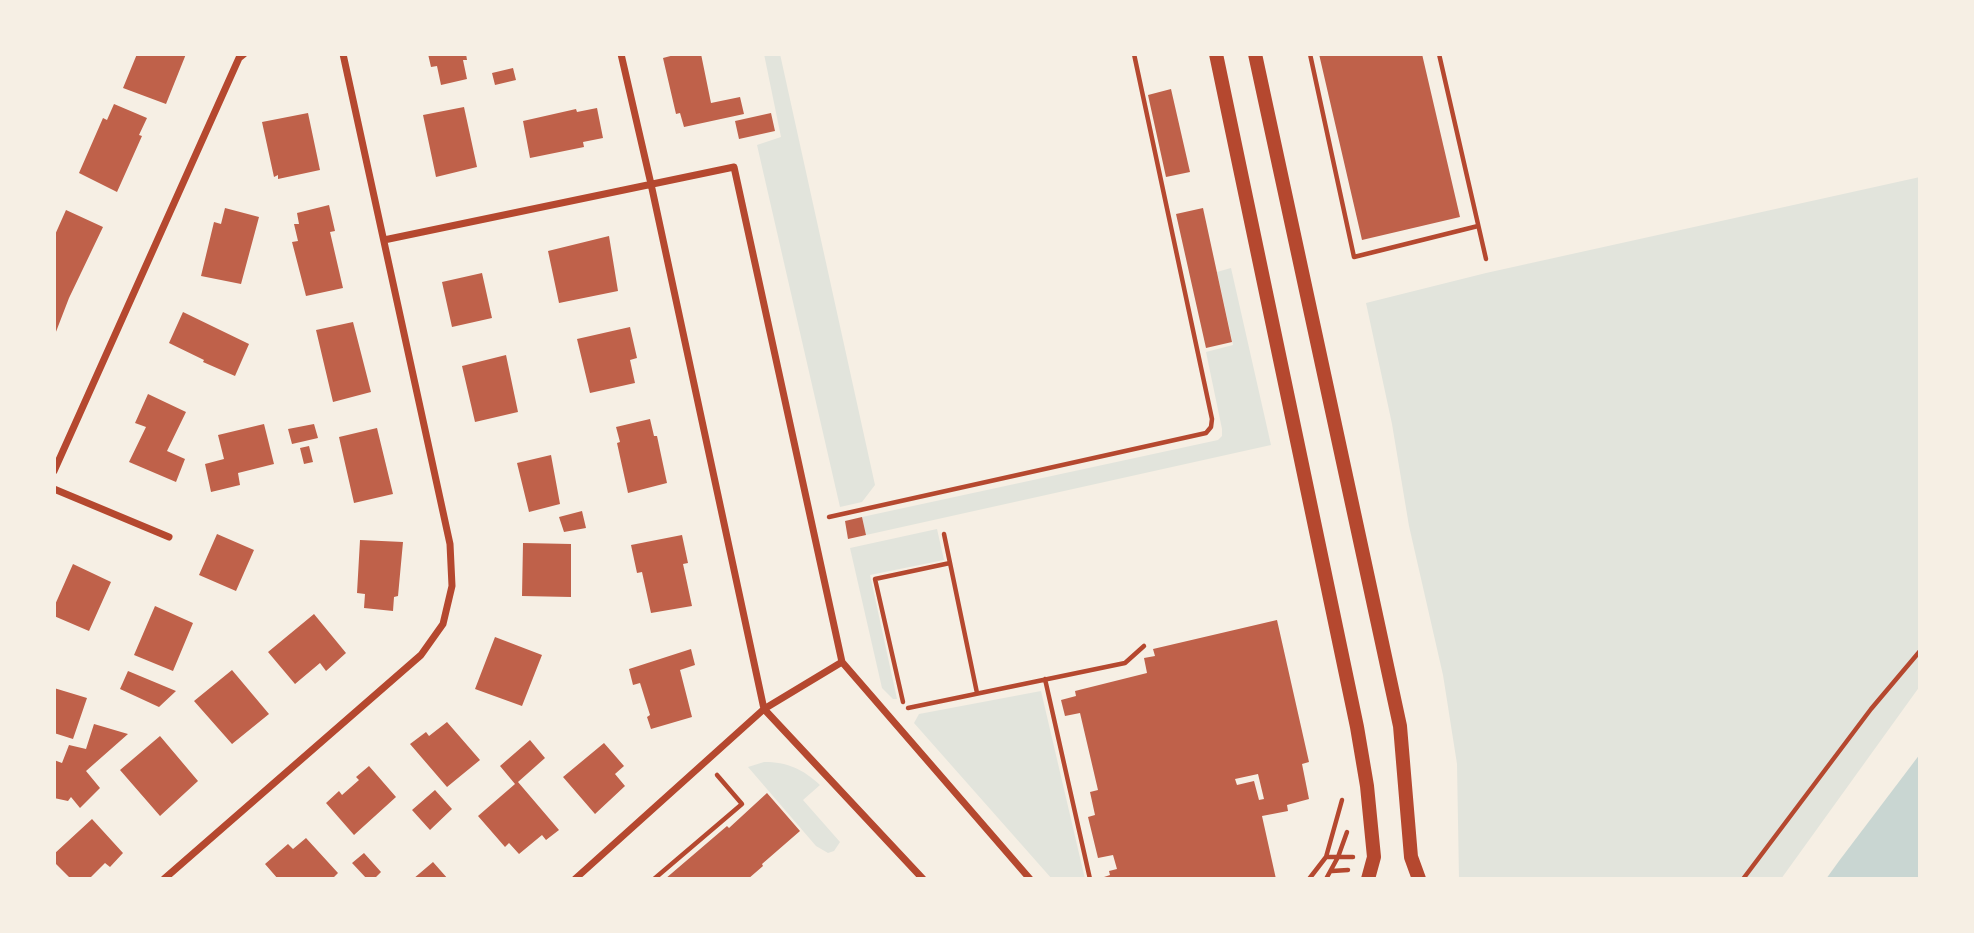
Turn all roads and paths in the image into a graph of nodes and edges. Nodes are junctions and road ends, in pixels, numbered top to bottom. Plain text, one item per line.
1 (244, 54) edge
2 (343, 54) edge
3 (621, 54) edge
4 (1134, 54) edge
5 (1216, 54) edge
6 (1255, 54) edge
7 (1310, 54) edge
8 (1439, 54) edge
9 (651, 184) junction
10 (1478, 226) junction
11 (384, 240) junction
12 (1486, 259) dead end
13 (54, 471) edge
14 (54, 489) edge
15 (811, 521) junction
16 (944, 534) dead end
17 (169, 537) dead end
18 (950, 563) junction
19 (1144, 646) dead end
20 (1920, 651) edge
21 (842, 662) junction
22 (1045, 679) junction
23 (977, 693) junction
24 (764, 709) junction
25 (705, 762) junction
26 (1342, 800) dead end
27 (1348, 828) dead end
28 (1326, 857) junction
29 (1338, 857) junction
30 (1356, 857) dead end
31 (164, 879) edge
32 (575, 879) edge
33 (654, 879) edge
34 (923, 879) edge
35 (1030, 879) edge
36 (1090, 879) edge
37 (1309, 879) edge
38 (1326, 879) edge
39 (1368, 879) edge
40 (1419, 879) edge
41 (1744, 879) edge

1 - 13 street
2 - 11 street
3 - 9 street
4 - 15 path
5 - 39 main road
6 - 40 main road
7 - 10 path
8 - 10 path
9 - 11 street
9 - 15 street
9 - 24 street
10 - 12 path
11 - 31 street
14 - 17 street
15 - 21 street
16 - 18 path
18 - 23 path
18 - 23 path
19 - 22 path
20 - 41 path
21 - 24 street
21 - 35 street
22 - 23 path
22 - 36 path
24 - 25 street
24 - 34 street
25 - 32 street
25 - 33 path
26 - 28 path
27 - 29 path
28 - 29 path
28 - 37 path
29 - 30 path
29 - 38 path

